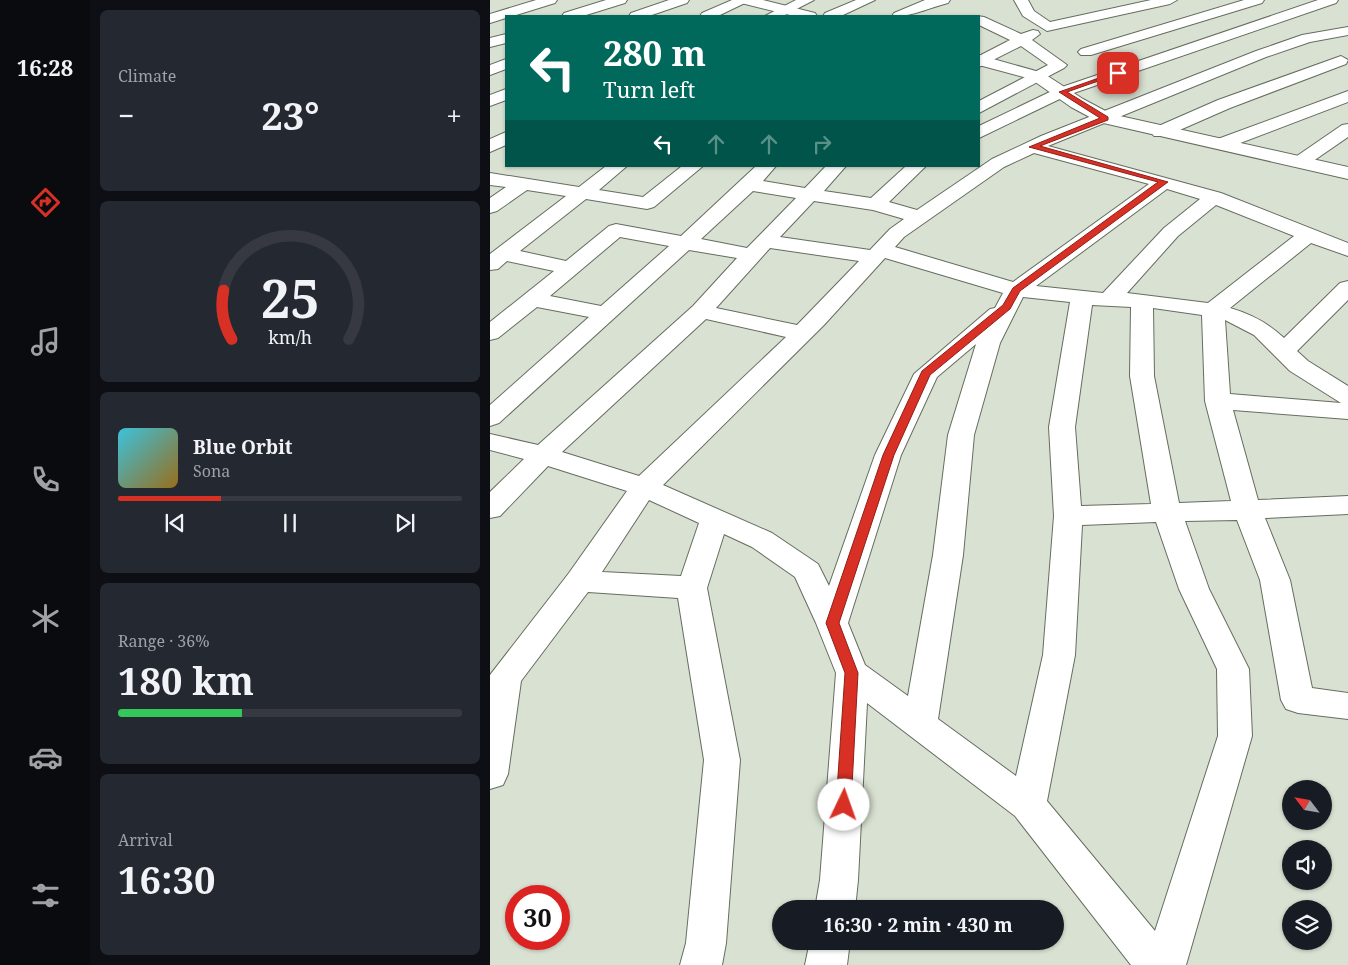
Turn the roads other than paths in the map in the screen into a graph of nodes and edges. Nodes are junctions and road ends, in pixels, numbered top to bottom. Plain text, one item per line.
1 (550, 0) edge
2 (620, 0) edge
3 (682, 0) edge
4 (745, 0) edge
5 (807, 0) edge
6 (868, 0) edge
7 (937, 0) edge
8 (1170, 0) edge
9 (1257, 0) edge
10 (1331, 0) edge
11 (948, 4) edge
12 (1024, 6) edge
13 (778, 13) edge
14 (572, 15) edge
15 (639, 15) edge
16 (708, 15) edge
17 (799, 15) edge
18 (832, 15) edge
19 (901, 15) edge
20 (1210, 16) junction
21 (983, 18) edge
22 (490, 19) edge
23 (1047, 28) junction
24 (1250, 30) junction
25 (1348, 31) edge
26 (505, 38) edge
27 (1022, 40) junction
28 (490, 43) edge
29 (1291, 44) junction
30 (1086, 52) junction
31 (980, 61) edge
32 (1345, 62) edge
33 (505, 64) edge
34 (1059, 64) junction
35 (490, 70) edge
36 (1037, 76) junction
37 (1062, 92) junction
38 (505, 94) edge
39 (1348, 96) edge
40 (490, 101) edge
41 (980, 107) edge
42 (1105, 118) junction
43 (1348, 130) edge
44 (980, 132) edge
45 (1160, 132) junction
46 (505, 138) edge
47 (1221, 144) junction
48 (490, 146) edge
49 (1032, 147) junction
50 (1300, 162) junction
51 (537, 167) edge
52 (617, 167) edge
53 (693, 167) edge
54 (767, 167) edge
55 (837, 167) edge
56 (916, 167) edge
57 (976, 170) edge
58 (1348, 173) edge
59 (490, 179) edge
60 (1164, 182) junction
61 (518, 184) junction
62 (749, 185) junction
63 (580, 193) junction
64 (810, 194) junction
65 (1214, 198) junction
66 (647, 204) junction
67 (875, 204) junction
68 (490, 207) edge
69 (920, 217) junction
70 (616, 230) junction
71 (1309, 234) junction
72 (686, 243) junction
73 (759, 248) junction
74 (1348, 250) edge
75 (878, 254) junction
76 (497, 259) edge
77 (571, 268) junction
78 (1348, 288) edge
79 (1011, 298) junction
80 (1096, 298) junction
81 (534, 299) junction
82 (1142, 300) junction
83 (1213, 310) junction
84 (701, 311) junction
85 (607, 314) junction
86 (801, 332) junction
87 (490, 333) edge
88 (1284, 351) junction
89 (1347, 398) edge
90 (1218, 401) junction
91 (490, 418) edge
92 (490, 442) edge
93 (543, 455) junction
94 (644, 487) junction
95 (1348, 504) edge
96 (490, 508) edge
97 (1247, 510) junction
98 (1167, 512) junction
99 (1068, 516) junction
100 (715, 517) junction
101 (580, 581) junction
102 (692, 588) junction
103 (832, 623) junction
104 (852, 673) junction
105 (498, 685) edge
106 (1348, 706) edge
107 (920, 725) junction
108 (490, 774) edge
109 (1028, 805) junction
110 (836, 900) edge
111 (828, 950) edge
112 (701, 965) edge
113 (826, 965) edge
114 (1157, 965) edge
115 (1165, 965) edge

1 - 22 street
2 - 14 street
3 - 15 street
4 - 13 street
4 - 16 street
5 - 13 street
6 - 18 street
7 - 11 street
7 - 19 street
8 - 23 street
9 - 20 street
10 - 24 street
12 - 21 street
12 - 23 street
13 - 17 street
20 - 24 street
20 - 30 street
21 - 27 street
23 - 27 street
23 - 30 street
24 - 29 street
24 - 37 street
25 - 29 street
26 - 28 street
27 - 31 street
27 - 34 street
29 - 32 street
29 - 42 street
30 - 34 street
31 - 36 street
32 - 45 street
33 - 35 street
34 - 36 street
36 - 37 street
36 - 41 street
37 - 42 street
37 - 44 street
38 - 40 street
39 - 47 street
42 - 45 street
42 - 49 street
43 - 50 street
45 - 47 street
46 - 48 street
47 - 50 street
49 - 57 street
49 - 60 street
50 - 58 street
51 - 61 street
52 - 63 street
53 - 66 street
54 - 62 street
55 - 64 street
56 - 67 street
57 - 69 street
59 - 61 street
60 - 65 street
60 - 79 street
61 - 63 street
61 - 68 street
62 - 64 street
62 - 72 street
63 - 66 street
63 - 76 street
64 - 67 street
64 - 73 street
65 - 71 street
65 - 80 street
66 - 70 street
67 - 69 street
69 - 75 street
70 - 72 street
70 - 77 street
71 - 74 street
71 - 83 street
72 - 73 street
72 - 85 street
73 - 75 street
73 - 84 street
75 - 79 street
75 - 86 street
76 - 77 street
77 - 81 street
78 - 88 street
79 - 80 street
79 - 103 street
79 - 107 street
80 - 82 street
80 - 99 street
81 - 85 street
81 - 87 street
82 - 83 street
82 - 98 street
83 - 88 street
83 - 90 street
84 - 86 street
84 - 93 street
85 - 91 street
86 - 94 street
88 - 89 street
89 - 90 street
90 - 97 street
92 - 93 street
93 - 94 street
93 - 96 street
94 - 100 street
94 - 101 street
95 - 97 street
97 - 98 street
97 - 106 street
98 - 99 street
98 - 115 street
99 - 109 street
100 - 102 street
100 - 103 street
101 - 102 street
101 - 105 street
102 - 112 street
103 - 104 street
104 - 107 street
104 - 110 street
105 - 108 street
107 - 109 street
109 - 114 street
111 - 113 street

